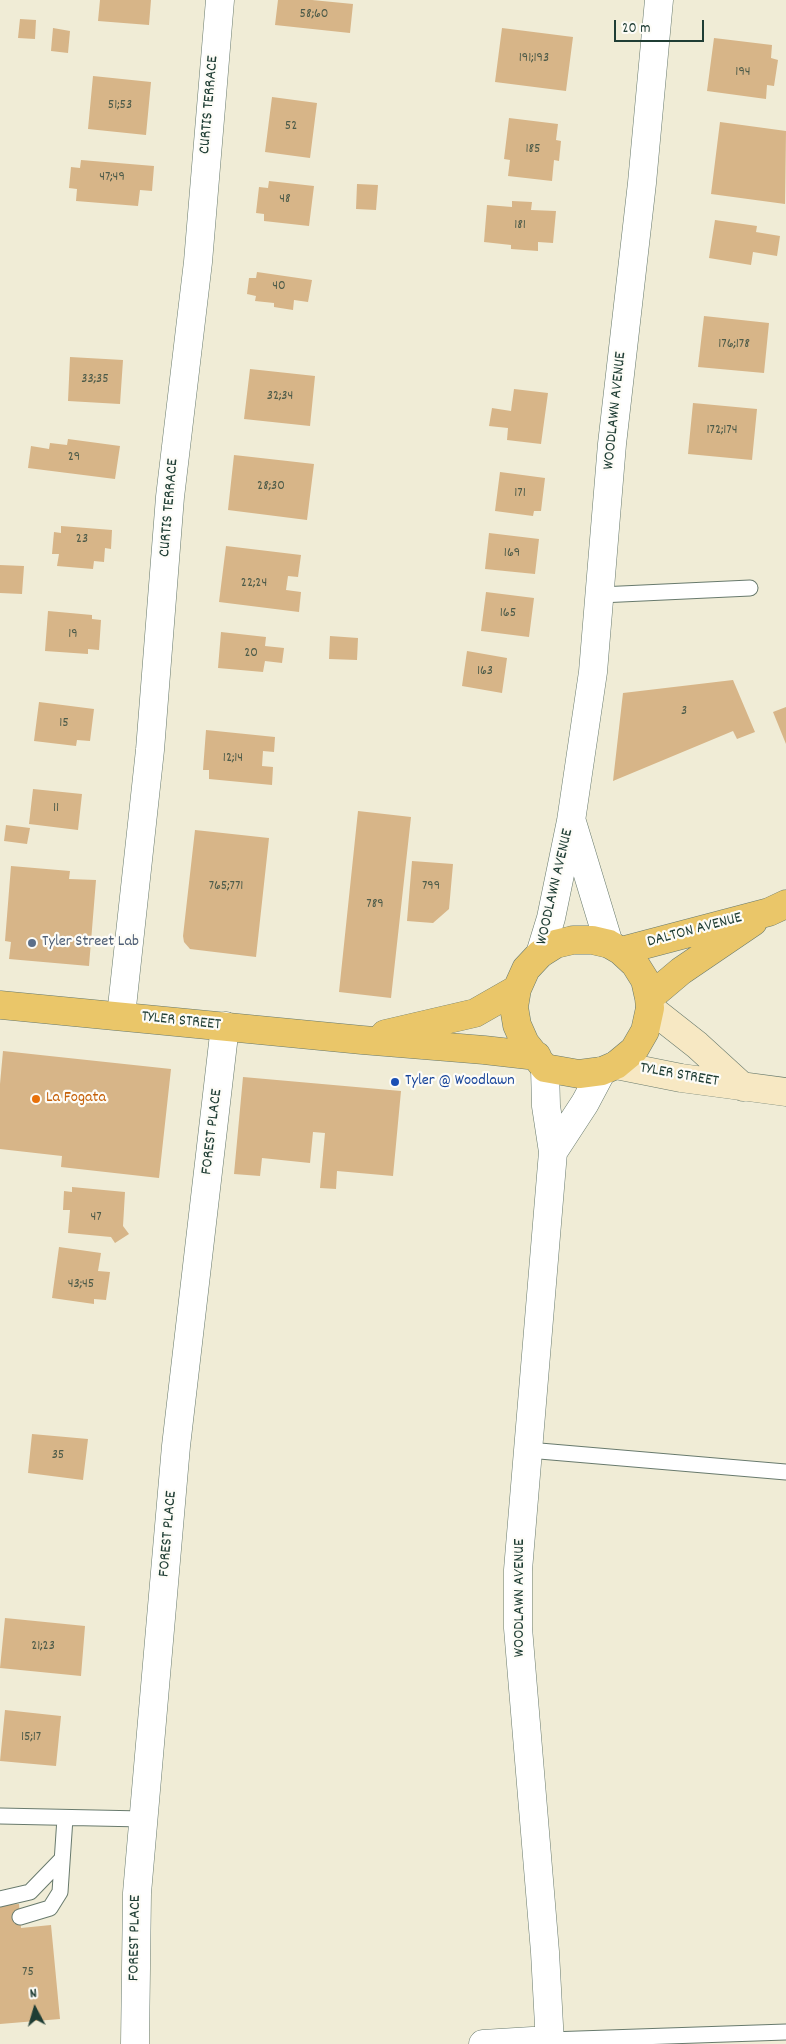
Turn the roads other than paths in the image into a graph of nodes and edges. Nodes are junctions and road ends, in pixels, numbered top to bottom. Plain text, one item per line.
1 (220, 0) edge
2 (659, 0) edge
3 (750, 588) dead end
4 (600, 595) junction
5 (571, 821) junction
6 (777, 908) edge
7 (615, 948) junction
8 (540, 954) junction
9 (517, 989) junction
10 (650, 1003) junction
11 (0, 1005) edge
12 (121, 1016) junction
13 (225, 1026) junction
14 (362, 1040) junction
15 (541, 1062) junction
16 (609, 1068) junction
17 (743, 1087) junction
18 (786, 1092) edge
19 (553, 1152) junction
20 (528, 1450) junction
21 (786, 1472) edge
22 (0, 1816) edge
23 (65, 1818) junction
24 (143, 1819) junction
25 (61, 1860) junction
26 (0, 1899) edge
27 (20, 1916) dead end
28 (786, 2032) edge
29 (550, 2042) edge
30 (135, 2044) edge
31 (483, 2044) edge

1 - 12 street, CURTIS TERRACE
2 - 4 street, WOODLAWN AVENUE
3 - 4 lane
4 - 5 street, WOODLAWN AVENUE
5 - 7 street, WOODLAWN AVENUE
5 - 8 street, WOODLAWN AVENUE
6 - 7 main road, DALTON AVENUE
6 - 10 main road, DALTON AVENUE
7 - 8 main road
7 - 10 main road
8 - 9 main road
9 - 14 main road, TYLER STREET
9 - 15 main road
10 - 16 main road
10 - 17 street, TYLER STREET
11 - 12 main road, TYLER STREET
12 - 13 main road, TYLER STREET
13 - 14 main road, TYLER STREET
13 - 24 street, FOREST PLACE
14 - 15 main road, TYLER STREET
15 - 16 main road
15 - 19 street, WOODLAWN AVENUE
16 - 17 street, TYLER STREET
16 - 19 street, WOODLAWN AVENUE
17 - 18 street, TYLER STREET
19 - 20 street, WOODLAWN AVENUE
20 - 21 lane
20 - 29 street, WOODLAWN AVENUE
22 - 23 lane
23 - 24 lane
23 - 25 lane
24 - 30 street, FOREST PLACE
25 - 26 lane
25 - 27 lane
28 - 29 lane
29 - 31 street

